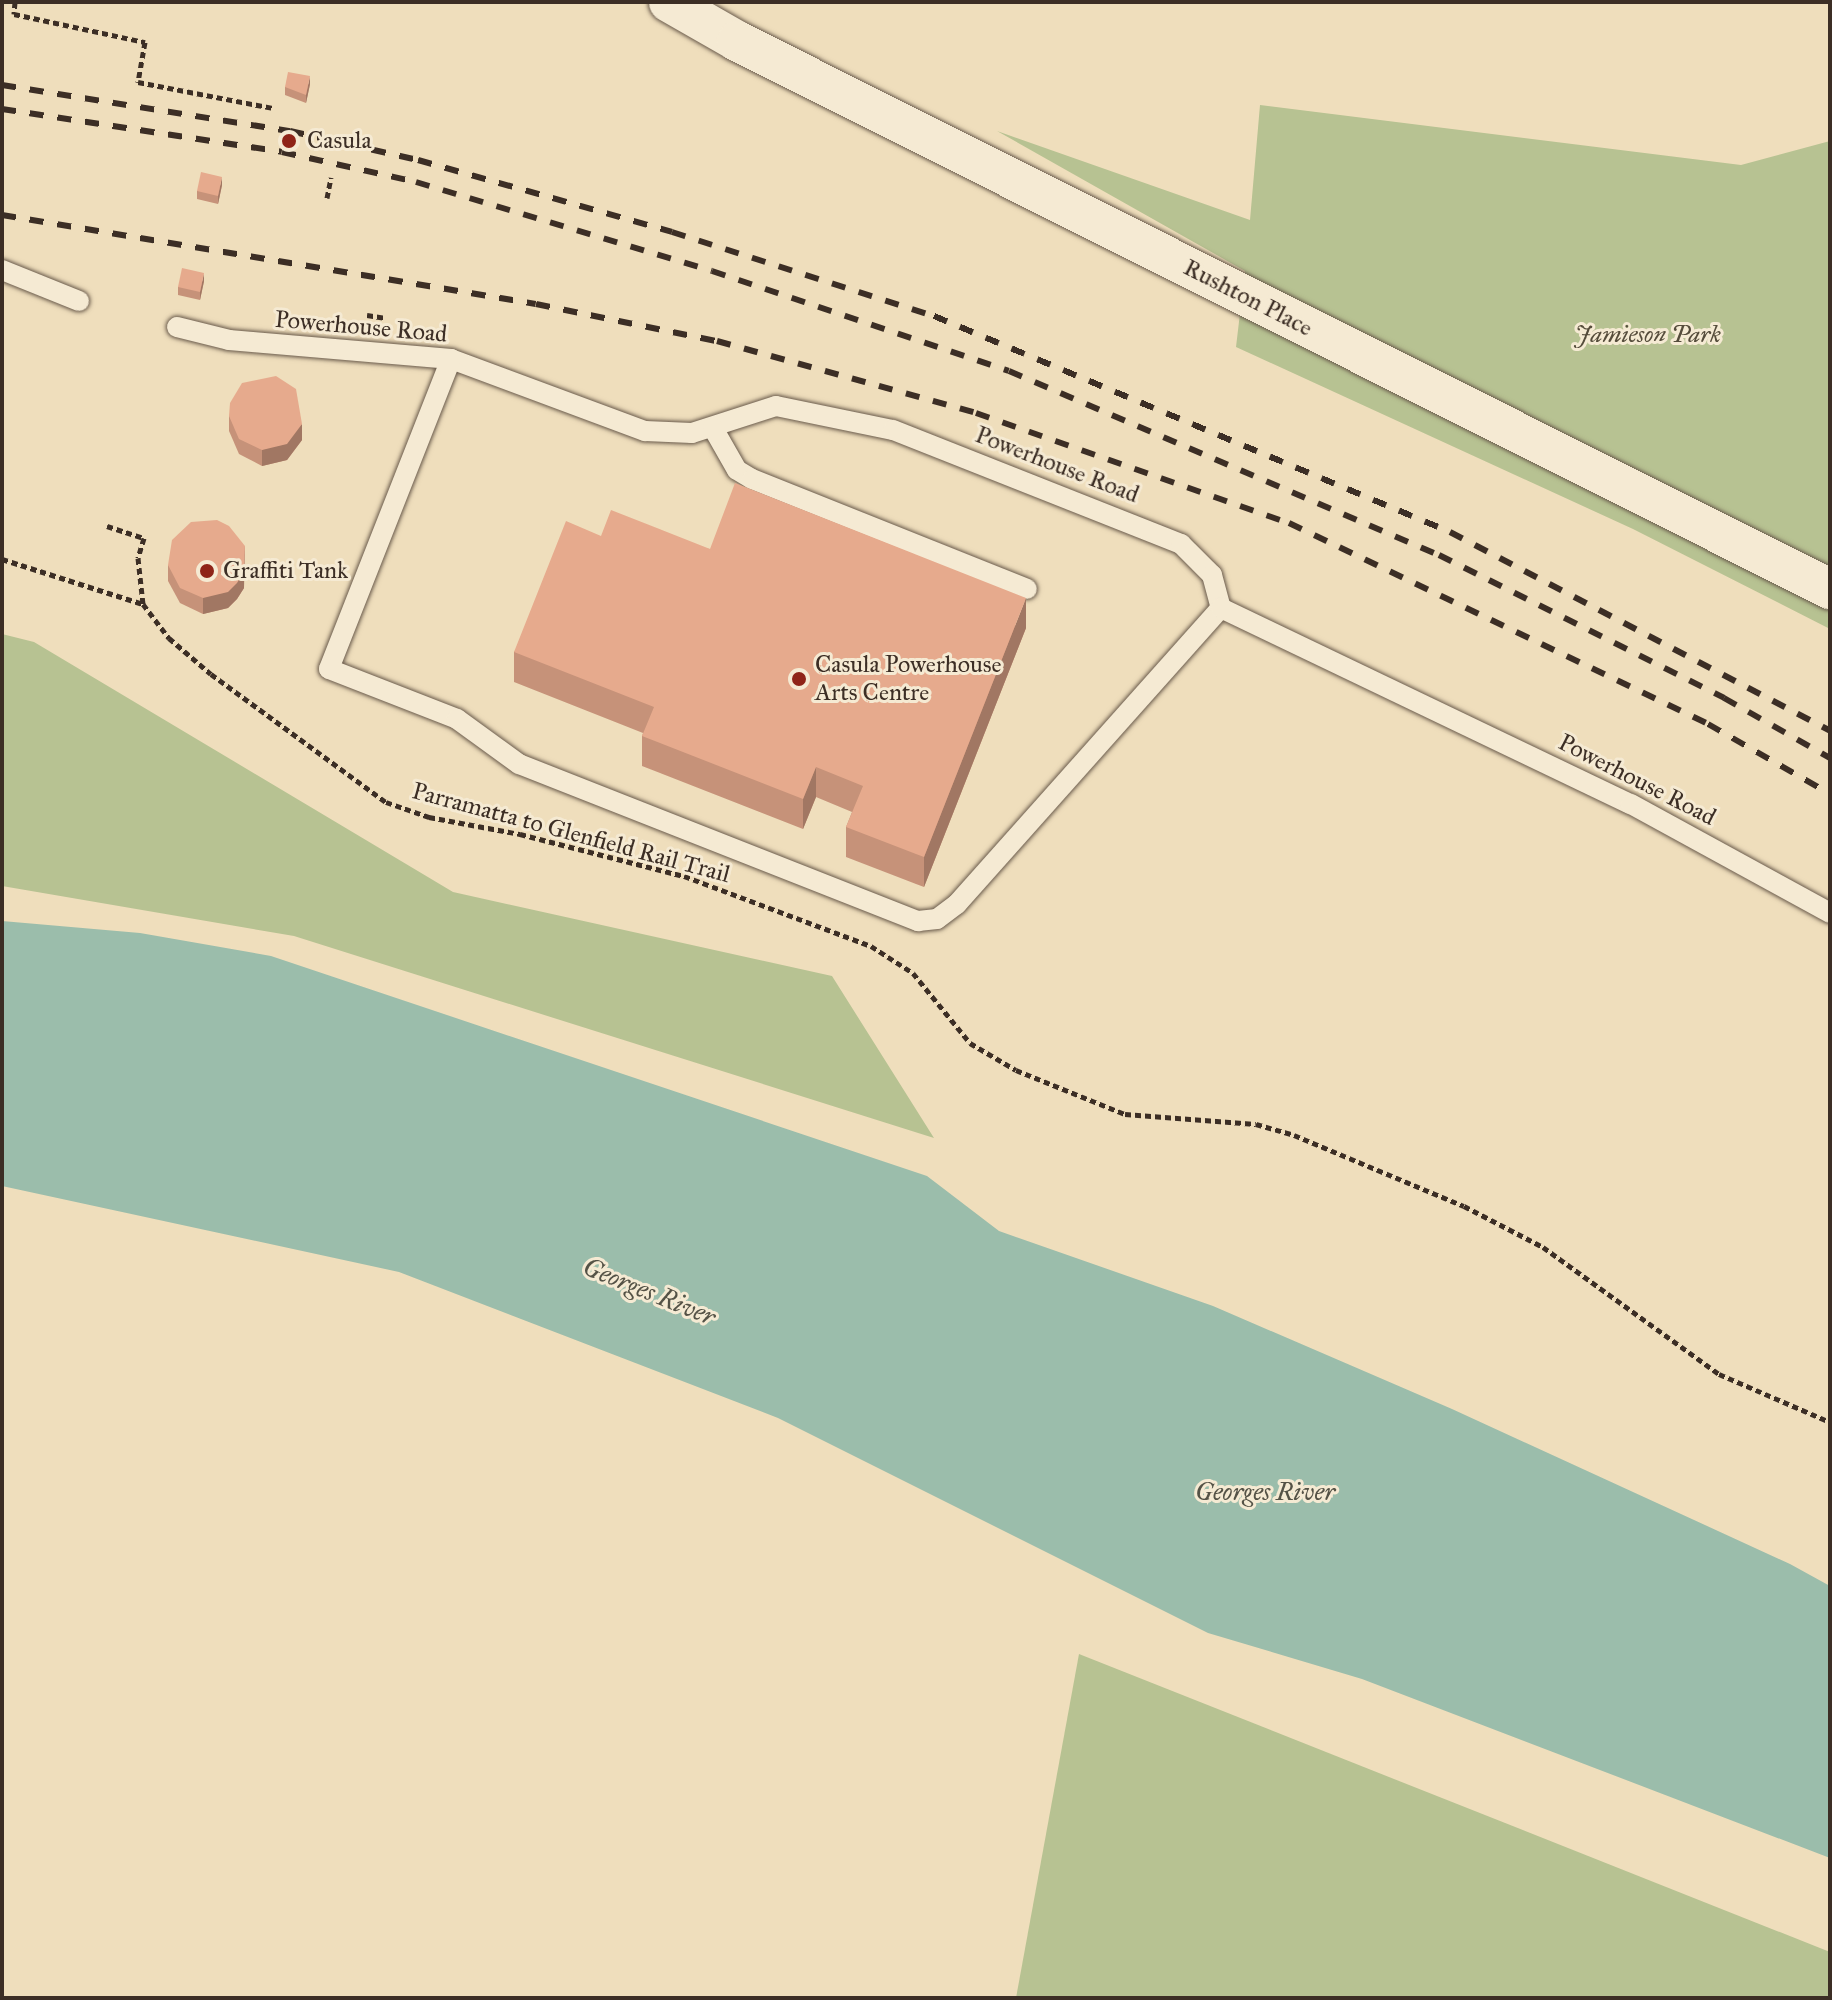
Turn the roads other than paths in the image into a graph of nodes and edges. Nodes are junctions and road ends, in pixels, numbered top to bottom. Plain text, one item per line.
1 (669, 2) edge
2 (2, 270) edge
3 (79, 301) dead end
4 (177, 327) dead end
5 (451, 359) junction
6 (713, 428) junction
7 (1027, 589) dead end
8 (1830, 589) edge
9 (1221, 608) junction
10 (1830, 913) edge

1 - 8 street, Rushton Place
2 - 3 lane
4 - 5 lane, Powerhouse Road
5 - 6 lane, Powerhouse Road
5 - 9 lane
6 - 7 lane
6 - 9 lane, Powerhouse Road
9 - 10 lane, Powerhouse Road

